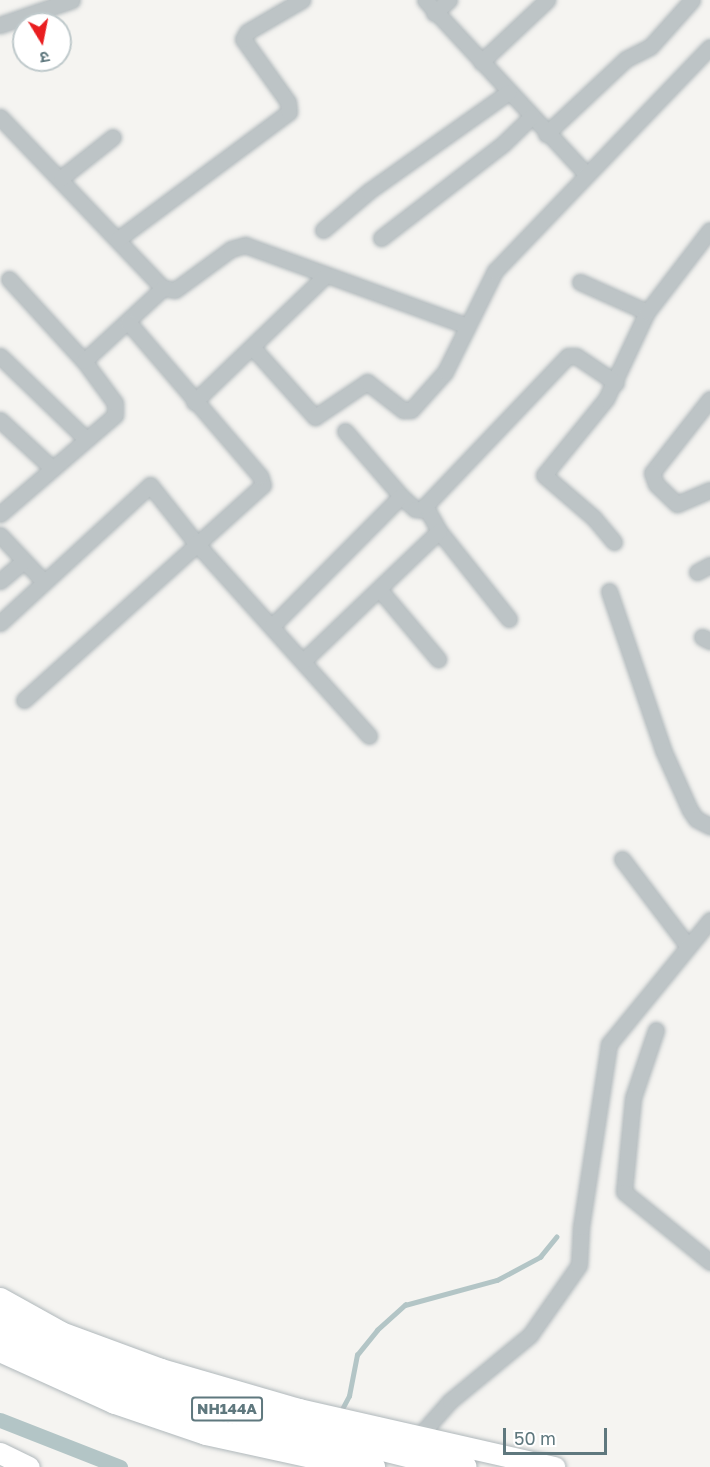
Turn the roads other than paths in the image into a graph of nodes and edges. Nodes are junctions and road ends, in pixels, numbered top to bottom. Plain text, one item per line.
1 (72, 0) edge
2 (302, 0) edge
3 (425, 0) edge
4 (449, 0) edge
5 (547, 0) edge
6 (692, 0) edge
7 (434, 13) junction
8 (0, 25) edge
9 (710, 47) edge
10 (481, 62) junction
11 (509, 92) junction
12 (0, 117) edge
13 (531, 117) junction
14 (546, 134) junction
15 (113, 137) dead end
16 (586, 174) junction
17 (61, 178) junction
18 (323, 230) dead end
19 (710, 230) edge
20 (381, 238) dead end
21 (118, 239) junction
22 (325, 276) junction
23 (9, 279) dead end
24 (580, 282) dead end
25 (163, 288) junction
26 (646, 312) junction
27 (128, 322) junction
28 (467, 326) junction
29 (253, 348) junction
30 (0, 356) edge
31 (84, 361) junction
32 (616, 383) junction
33 (710, 399) edge
34 (194, 402) junction
35 (0, 420) edge
36 (345, 431) dead end
37 (86, 439) junction
38 (52, 468) junction
39 (710, 490) edge
40 (401, 495) junction
41 (425, 510) junction
42 (0, 514) edge
43 (439, 531) junction
44 (0, 535) edge
45 (614, 542) dead end
46 (196, 543) junction
47 (24, 561) junction
48 (0, 581) edge
49 (44, 582) junction
50 (379, 589) junction
51 (609, 591) dead end
52 (509, 619) dead end
53 (0, 623) edge
54 (272, 626) junction
55 (438, 659) dead end
56 (303, 661) junction
57 (24, 700) dead end
58 (369, 736) dead end
59 (710, 826) edge
60 (622, 859) dead end
61 (710, 920) edge
62 (687, 945) junction
63 (656, 1030) dead end
64 (710, 1262) edge
65 (0, 1298) edge
66 (0, 1322) edge
67 (0, 1347) edge
68 (0, 1358) edge
69 (420, 1435) junction
70 (0, 1453) edge
71 (29, 1467) edge
72 (309, 1467) edge
73 (371, 1467) edge
74 (463, 1467) edge
75 (554, 1467) edge

1 - 8 street
2 - 21 street
3 - 7 street
4 - 7 street
5 - 10 street
6 - 14 street
7 - 10 street
9 - 16 street
10 - 11 street
11 - 13 street
11 - 18 street
12 - 17 street
13 - 14 street
13 - 20 street
14 - 16 street
15 - 17 street
16 - 28 street
17 - 21 street
19 - 26 street
21 - 25 street
22 - 25 street
22 - 28 street
22 - 29 street
23 - 31 street
24 - 26 street
25 - 27 street
26 - 32 street
27 - 31 street
27 - 34 street
28 - 29 street
29 - 34 street
30 - 37 street
31 - 37 street
32 - 41 street
32 - 45 street
33 - 39 street
34 - 46 street
35 - 38 street
36 - 40 street
37 - 38 street
38 - 42 street
40 - 41 street
40 - 54 street
41 - 43 street
43 - 50 street
43 - 52 street
44 - 47 street
46 - 49 street
46 - 54 street
46 - 57 street
47 - 48 street
47 - 49 street
49 - 53 street
50 - 55 street
50 - 56 street
51 - 59 street
54 - 56 street
56 - 58 street
60 - 62 street
61 - 62 street
62 - 69 street
63 - 64 street
65 - 69 street
66 - 74 highway, NH144A
67 - 73 highway, NH144A
68 - 72 street
69 - 75 street
70 - 71 street

